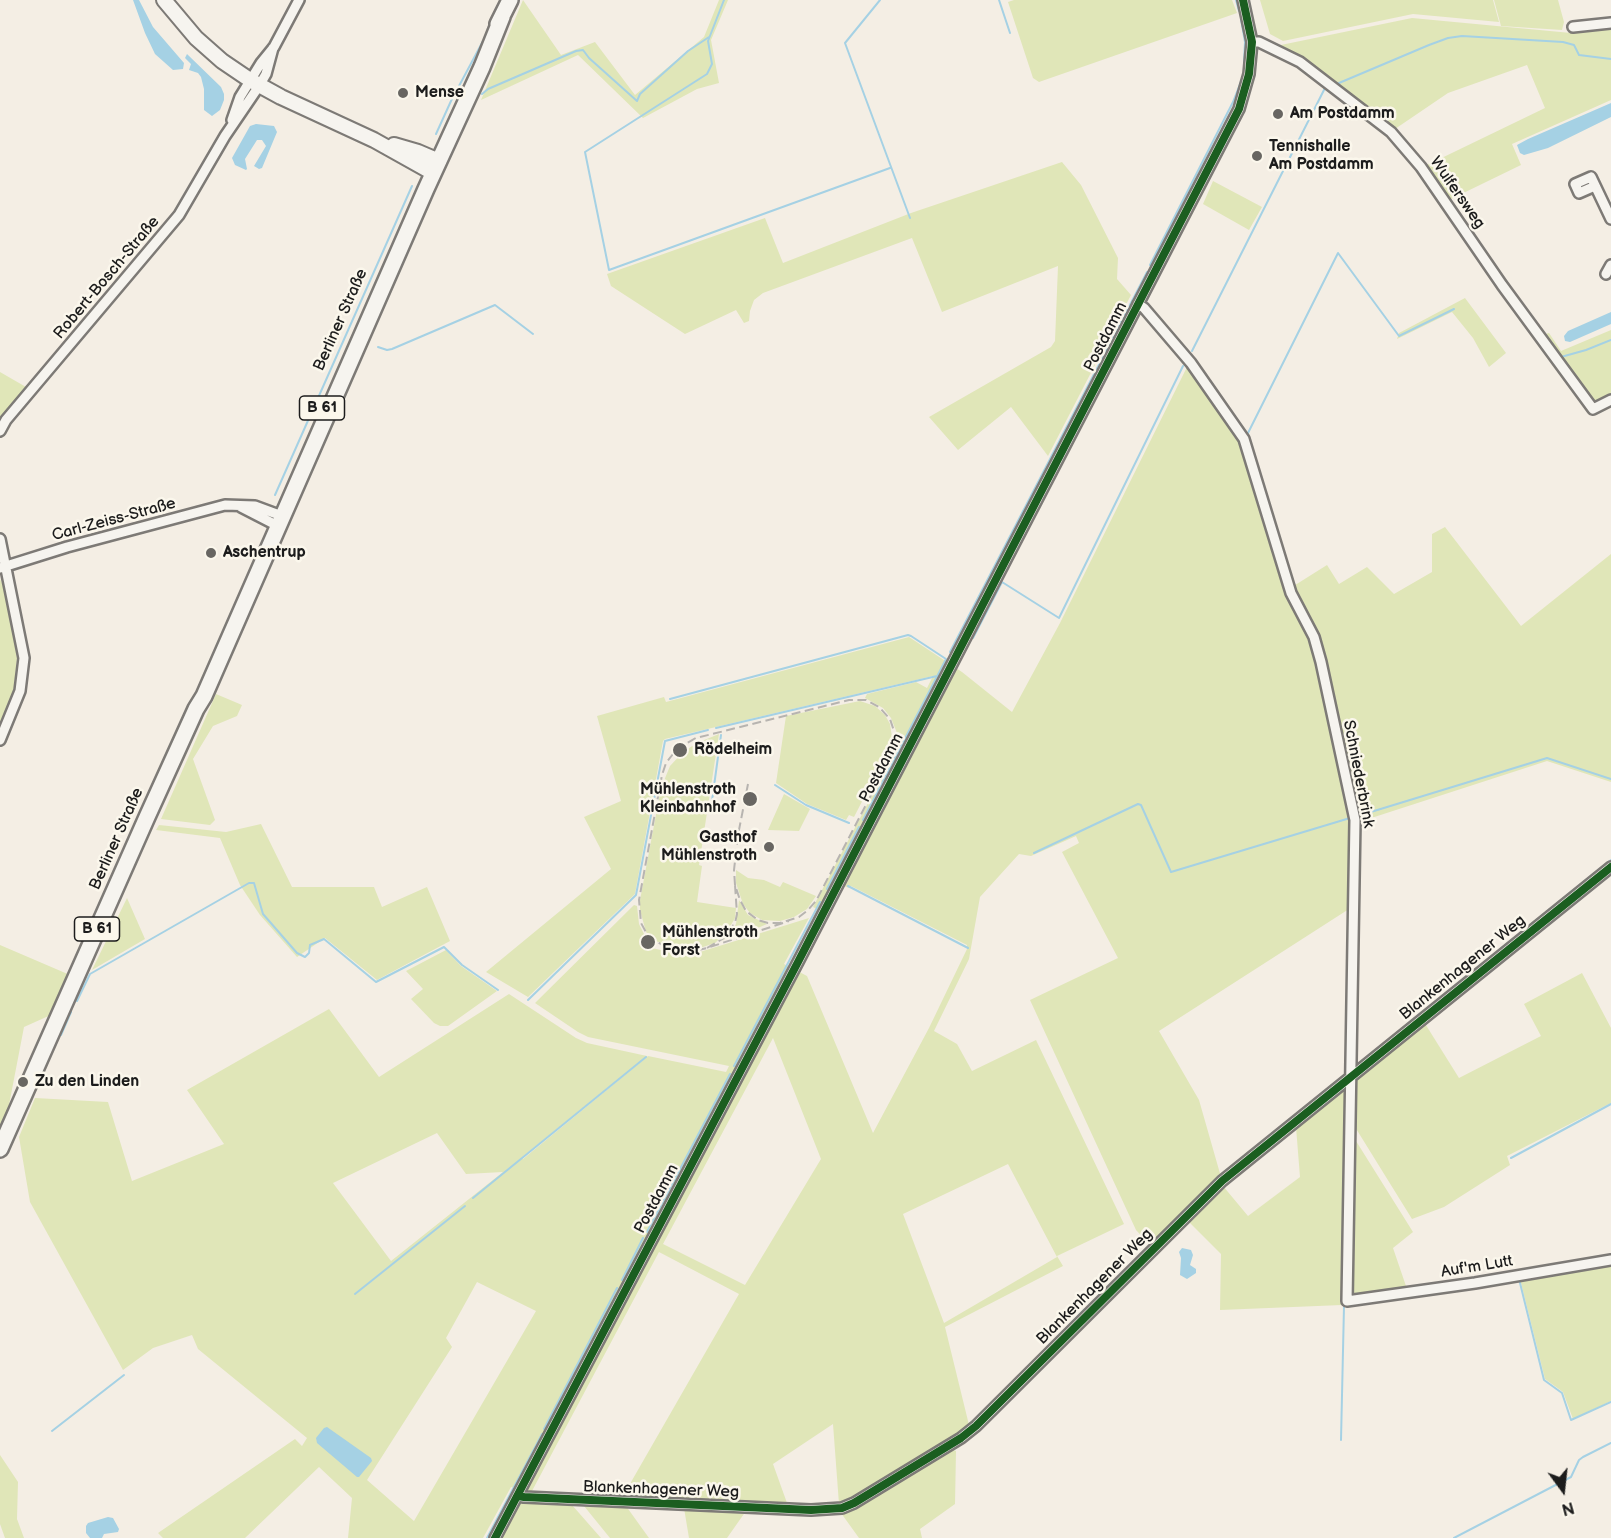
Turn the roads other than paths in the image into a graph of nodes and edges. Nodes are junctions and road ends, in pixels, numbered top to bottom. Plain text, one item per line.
1 (164, 0) edge
2 (299, 0) edge
3 (510, 0) edge
4 (1243, 0) edge
5 (1611, 23) edge
6 (1574, 27) dead end
7 (1252, 42) junction
8 (255, 83) junction
9 (434, 166) junction
10 (1595, 186) dead end
11 (1611, 219) edge
12 (1138, 304) junction
13 (1611, 400) edge
14 (0, 431) edge
15 (276, 519) junction
16 (0, 540) edge
17 (3, 567) edge
18 (0, 740) edge
19 (1611, 867) edge
20 (1350, 1077) junction
21 (0, 1149) edge
22 (1611, 1260) edge
23 (1347, 1301) joint
24 (518, 1496) junction
25 (495, 1538) edge

1 - 8 main road
2 - 8 street, Robert-Bosch-Straße
3 - 9 main road, Berliner Straße / B 61
4 - 7 street, Postdamm
5 - 6 street
7 - 12 street, Postdamm
7 - 13 street, Wulfersweg
8 - 9 main road
8 - 14 street, Robert-Bosch-Straße
9 - 15 main road, Berliner Straße / B 61
10 - 11 street
12 - 20 street, Schniederbrink
12 - 24 street, Postdamm
15 - 17 street, Carl-Zeiss-Straße
15 - 21 main road, Berliner Straße / B 61
16 - 17 street
17 - 18 street
19 - 20 street, Blankenhagener Weg
20 - 23 street, Schniederbrink
20 - 24 street, Blankenhagener Weg
22 - 23 street, Auf'm Lutt
24 - 25 street, Postdamm

